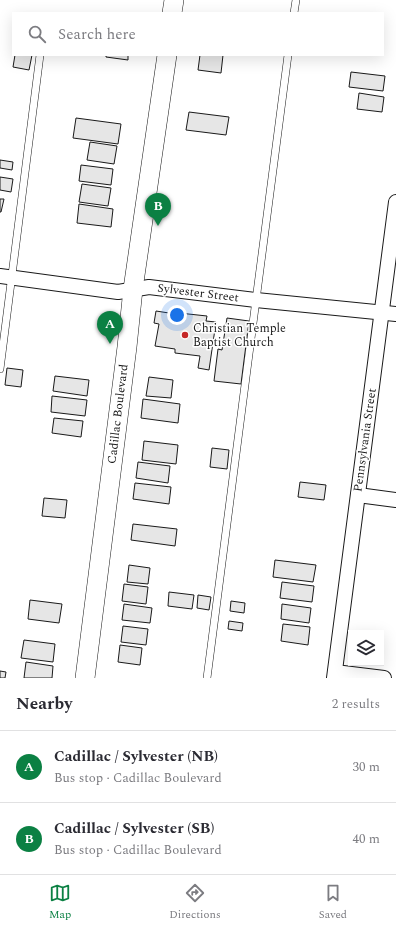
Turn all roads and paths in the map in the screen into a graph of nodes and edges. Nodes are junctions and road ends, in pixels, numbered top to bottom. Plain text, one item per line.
1 (174, 0) edge
2 (296, 0) edge
3 (172, 12) edge
4 (294, 12) edge
5 (40, 56) edge
6 (167, 56) edge
7 (288, 56) edge
8 (396, 202) edge
9 (6, 277) edge
10 (133, 289) junction
11 (256, 300) junction
12 (382, 312) junction
13 (396, 314) edge
14 (0, 369) edge
15 (358, 495) junction
16 (396, 500) edge
17 (334, 675) edge
18 (85, 678) edge
19 (208, 678) edge
20 (384, 678) edge

1 - 3 street
2 - 4 lane
5 - 9 lane
6 - 10 street, Cadillac Boulevard
7 - 11 lane
8 - 12 street, Pennsylvania Street
9 - 10 street, Sylvester Street
9 - 14 lane
10 - 11 street, Sylvester Street
10 - 18 street, Cadillac Boulevard
11 - 12 street, Sylvester Street
11 - 19 lane
12 - 13 street, Sylvester Street
12 - 15 street, Pennsylvania Street
15 - 16 street
15 - 17 street, Pennsylvania Street
17 - 20 street

